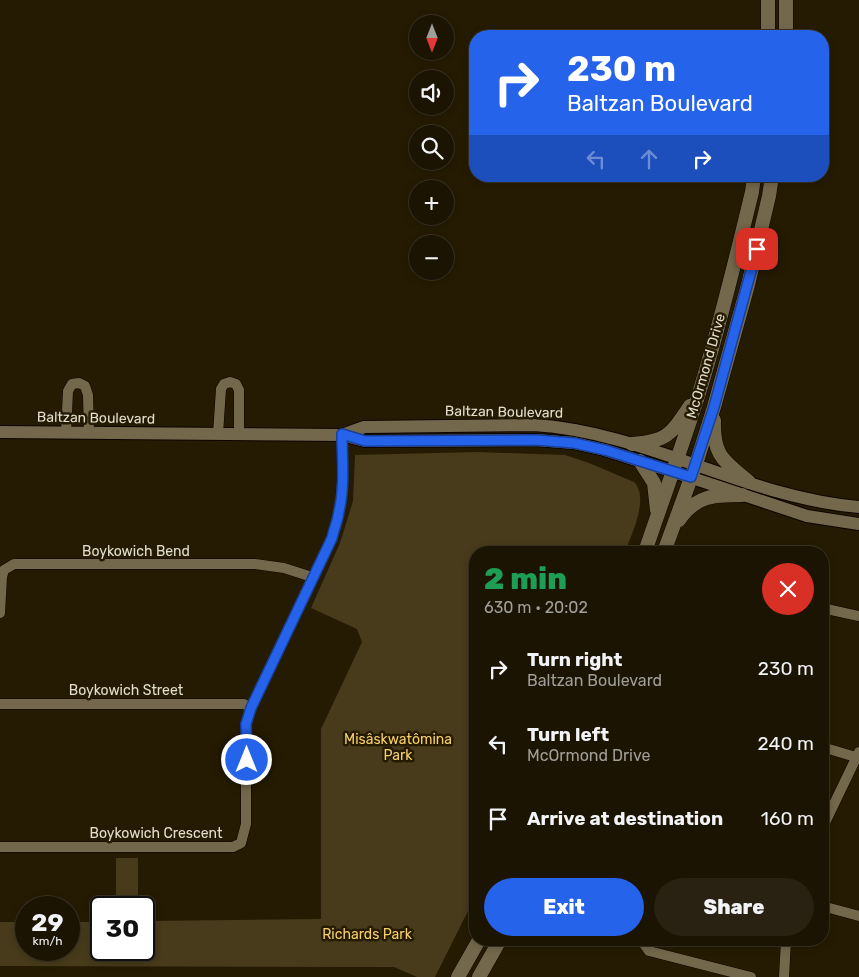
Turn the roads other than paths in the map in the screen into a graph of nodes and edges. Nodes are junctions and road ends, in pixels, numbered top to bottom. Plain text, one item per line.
1 (768, 0) edge
2 (786, 0) edge
3 (768, 30) edge
4 (786, 30) edge
5 (753, 182) edge
6 (771, 182) edge
7 (700, 390) junction
8 (714, 407) junction
9 (0, 432) edge
10 (66, 432) junction
11 (89, 432) junction
12 (218, 434) junction
13 (239, 434) junction
14 (342, 434) junction
15 (632, 444) junction
16 (640, 461) junction
17 (676, 465) junction
18 (694, 471) junction
19 (749, 482) junction
20 (742, 495) junction
21 (859, 507) edge
22 (658, 516) junction
23 (859, 524) edge
24 (672, 530) junction
25 (648, 546) edge
26 (666, 546) edge
27 (312, 577) junction
28 (829, 610) edge
29 (0, 613) edge
30 (859, 616) edge
31 (0, 704) edge
32 (251, 708) junction
33 (829, 749) edge
34 (858, 756) edge
35 (829, 815) edge
36 (0, 847) edge
37 (829, 908) edge
38 (859, 916) edge
39 (476, 946) edge
40 (497, 946) edge
41 (645, 946) edge
42 (786, 946) edge
43 (458, 977) edge
44 (479, 977) edge
45 (751, 977) edge
46 (784, 977) edge

1 - 3 main road
2 - 4 main road
5 - 7 main road, McOrmond Drive
6 - 8 main road, McOrmond Drive
7 - 15 main road
7 - 17 main road, McOrmond Drive
8 - 18 main road, McOrmond Drive
8 - 19 main road
9 - 10 street, Baltzan Boulevard
10 - 11 street, Baltzan Boulevard
10 - 11 street
11 - 12 street, Baltzan Boulevard
12 - 13 street, Baltzan Boulevard
12 - 13 street
13 - 14 street, Baltzan Boulevard
14 - 15 street, Baltzan Boulevard
14 - 16 street, Baltzan Boulevard
14 - 27 street, Boykowich Crescent
15 - 17 street, Baltzan Boulevard
16 - 17 street, Baltzan Boulevard
16 - 22 main road
17 - 18 street, Baltzan Boulevard
17 - 22 main road, McOrmond Drive
18 - 19 street, Baltzan Boulevard
18 - 20 street
18 - 24 main road, McOrmond Drive
19 - 21 street, Baltzan Boulevard
20 - 23 street
20 - 24 main road
22 - 25 main road, McOrmond Drive
24 - 26 main road, McOrmond Drive
27 - 29 street, Boykowich Bend
27 - 32 street, Boykowich Crescent
28 - 30 street
31 - 32 street, Boykowich Street
32 - 36 street, Boykowich Crescent
33 - 34 street
34 - 35 street
37 - 38 street
39 - 43 main road
40 - 44 main road
41 - 45 street
42 - 46 street

